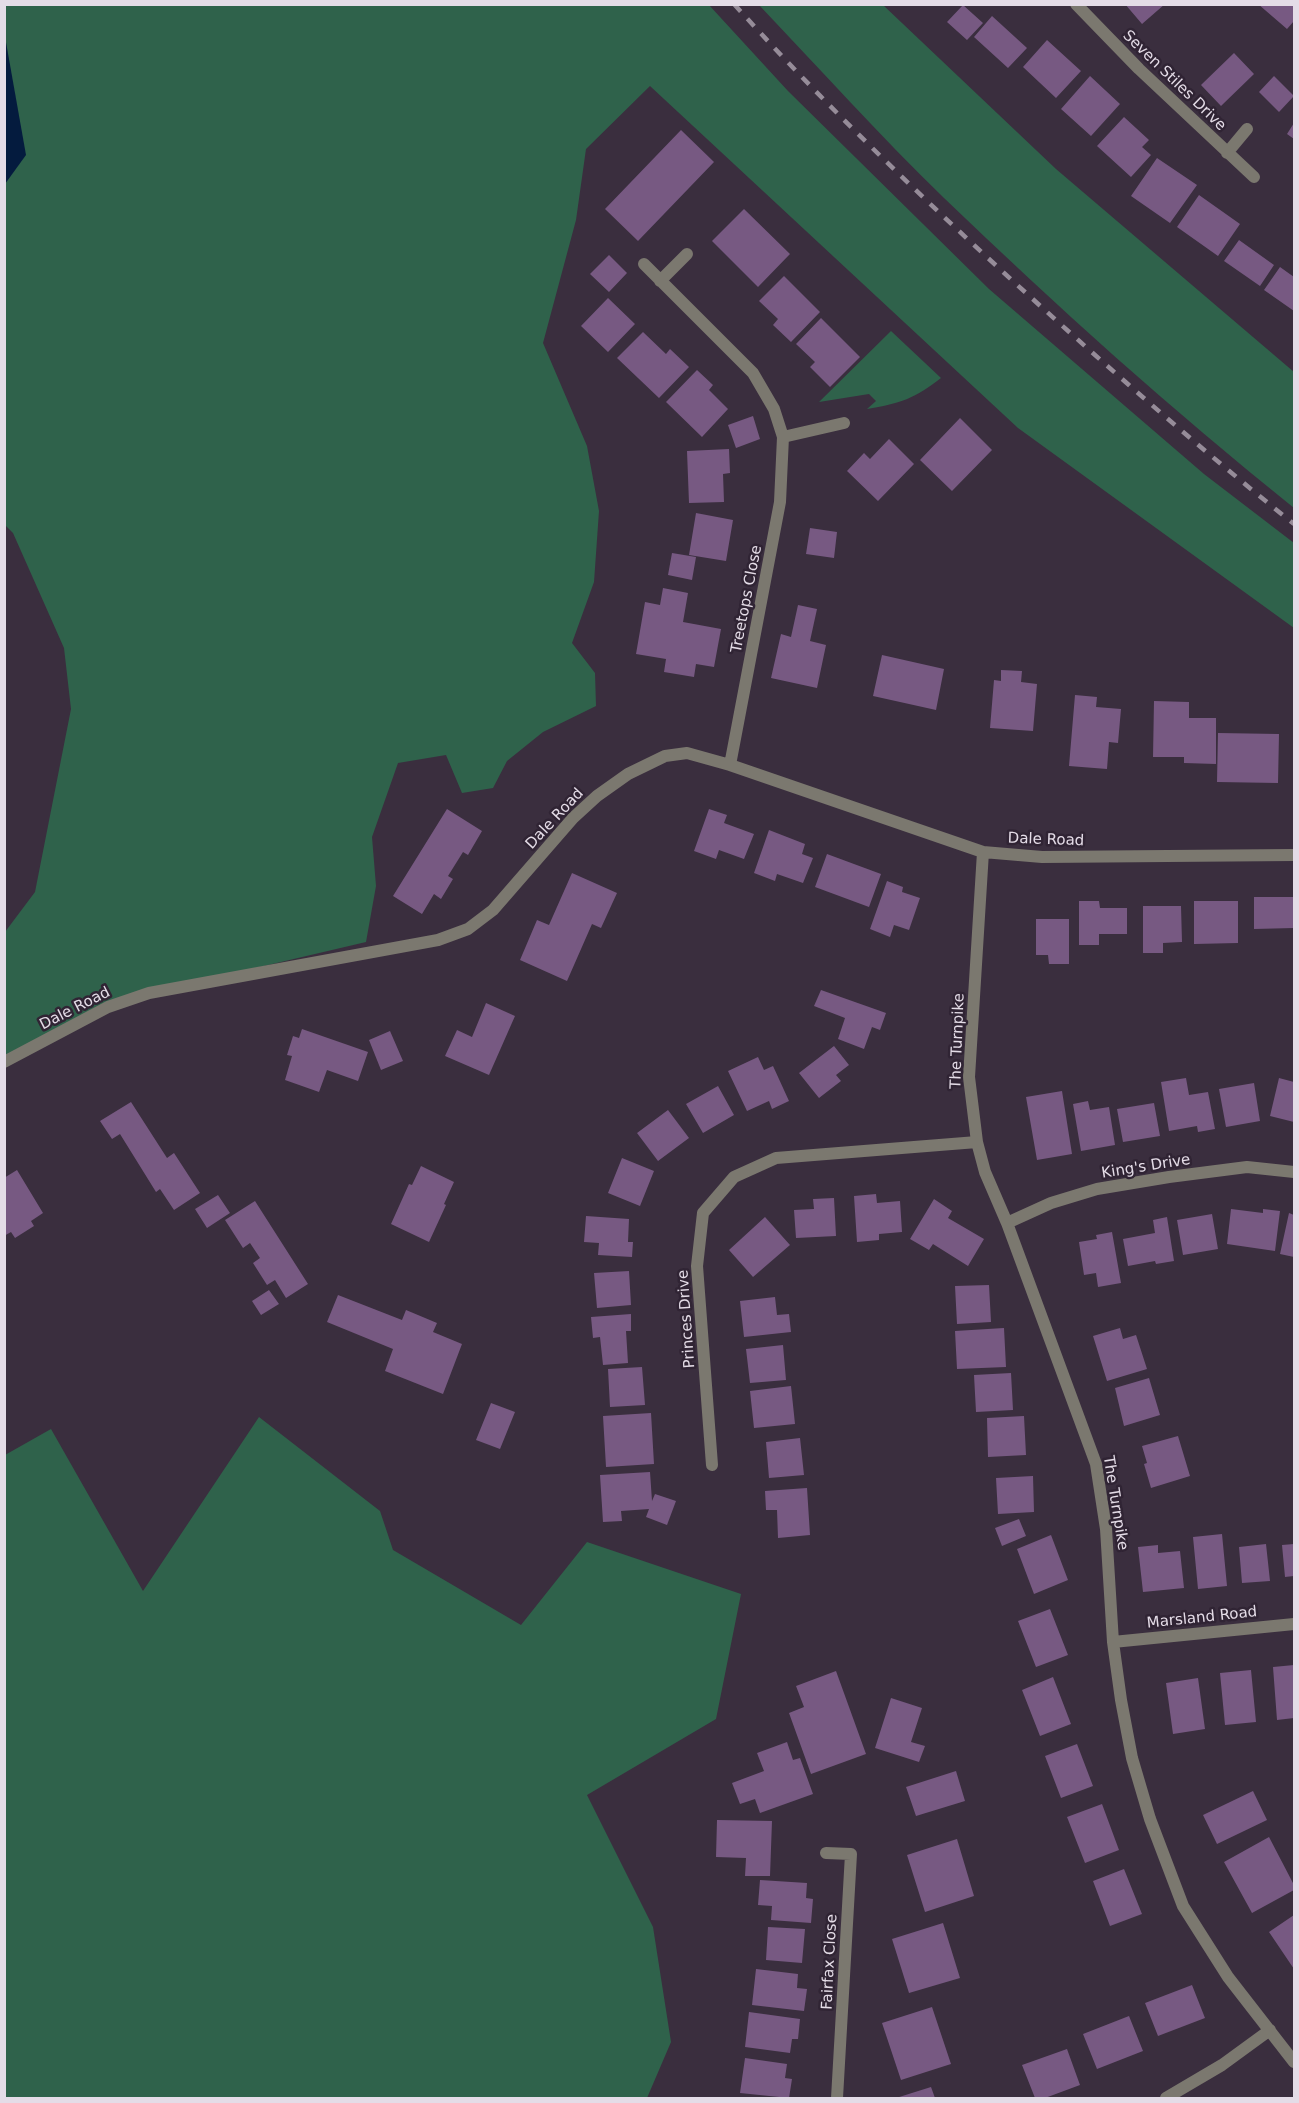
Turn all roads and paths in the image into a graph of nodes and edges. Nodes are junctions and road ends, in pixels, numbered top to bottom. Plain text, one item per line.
1 (1076, 4) edge
2 (1246, 129) dead end
3 (1227, 153) junction
4 (1254, 177) dead end
5 (687, 254) dead end
6 (644, 264) dead end
7 (660, 281) junction
8 (844, 423) dead end
9 (783, 437) junction
10 (730, 765) junction
11 (983, 852) junction
12 (1294, 855) edge
13 (4, 1062) edge
14 (976, 1142) junction
15 (1294, 1172) edge
16 (1007, 1223) junction
17 (712, 1465) dead end
18 (1294, 1624) edge
19 (1113, 1642) junction
20 (826, 1852) dead end
21 (1270, 2030) junction
22 (1294, 2062) edge
23 (837, 2098) edge
24 (1167, 2098) edge

1 - 3 street, Seven Stiles Drive
2 - 3 street, Seven Stiles Drive
3 - 4 street, Seven Stiles Drive
5 - 7 street
6 - 7 street, Treetops Close
7 - 9 street, Treetops Close
8 - 9 street
9 - 10 street, Treetops Close
10 - 11 street, Dale Road
10 - 13 street, Dale Road
11 - 12 street, Dale Road
11 - 14 street, The Turnpike
14 - 16 street, The Turnpike
14 - 17 street, Princes Drive
15 - 16 street, King's Drive
16 - 19 street, The Turnpike
18 - 19 street, Marsland Road
19 - 21 street, The Turnpike
20 - 23 street, Fairfax Close
21 - 22 street, The Turnpike
21 - 24 street

